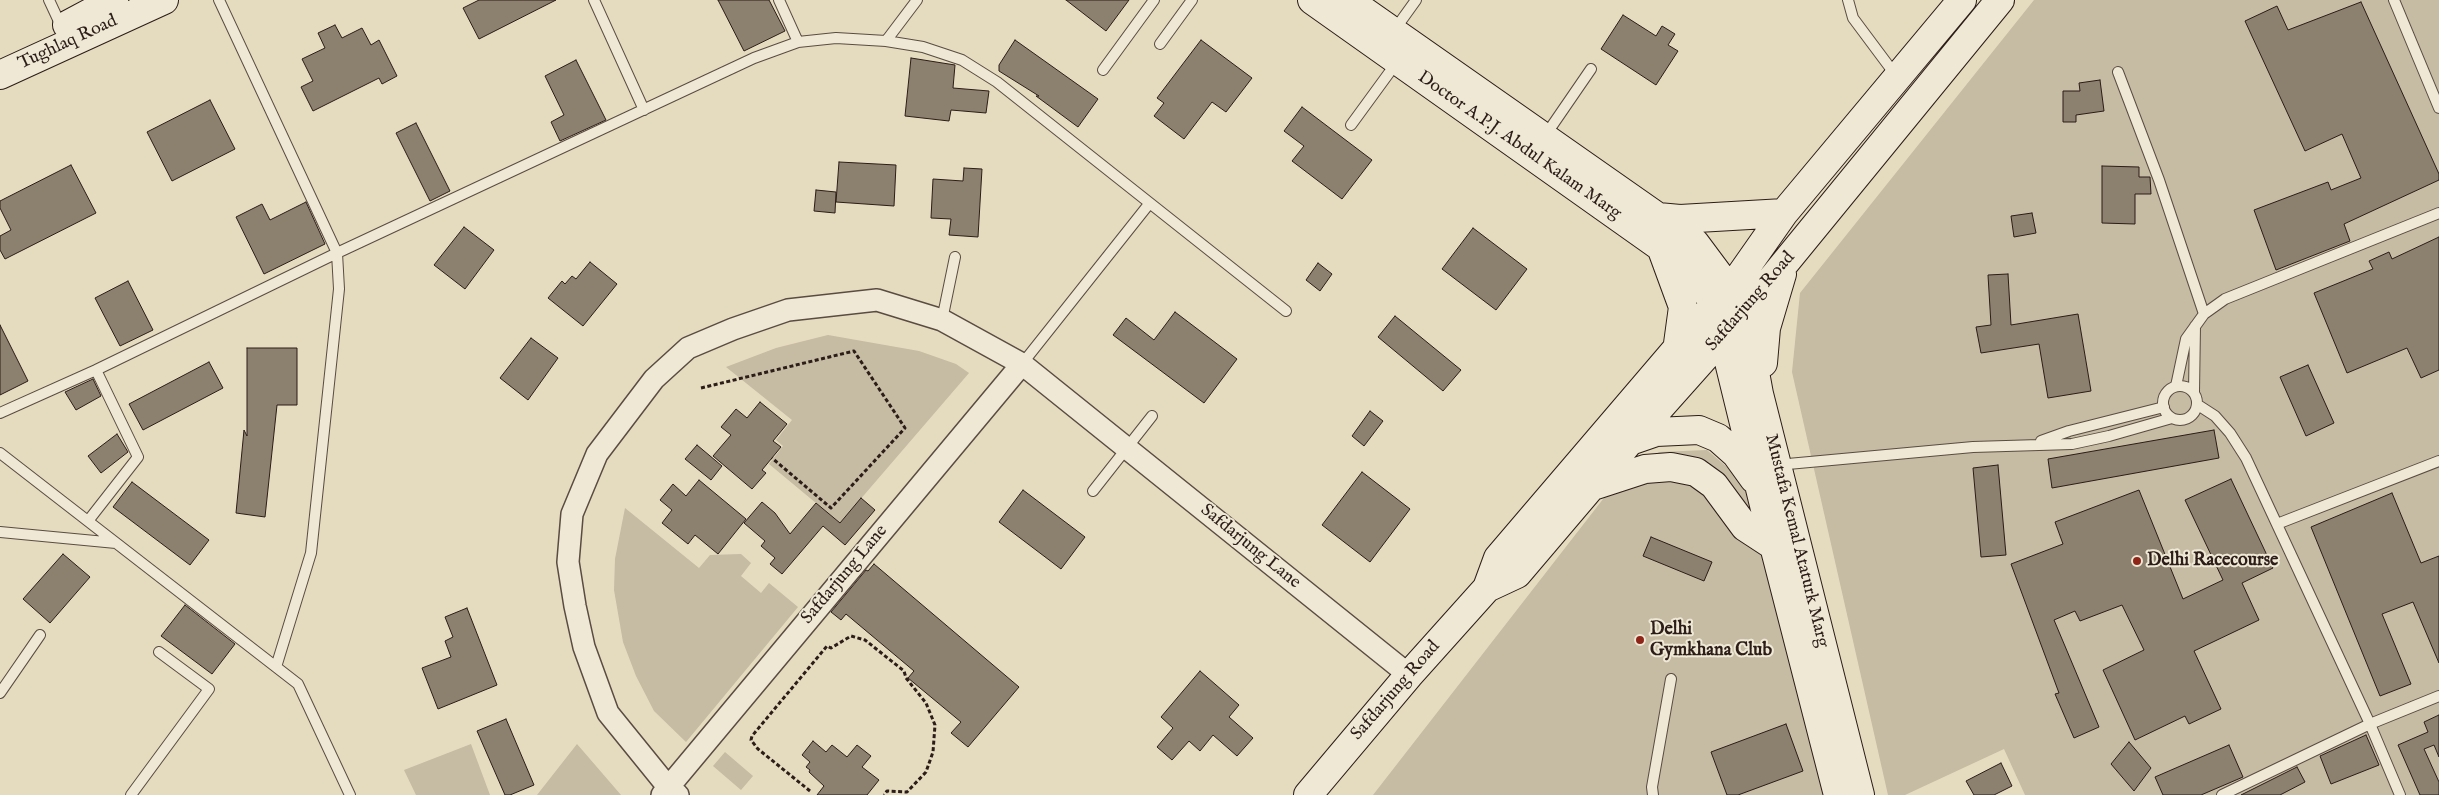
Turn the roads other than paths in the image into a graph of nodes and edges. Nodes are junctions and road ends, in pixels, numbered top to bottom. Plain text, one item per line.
1 (49, 0) edge
2 (114, 0) edge
3 (164, 0) edge
4 (219, 0) edge
5 (594, 0) edge
6 (779, 0) edge
7 (916, 0) edge
8 (1154, 0) edge
9 (1192, 0) edge
10 (1312, 0) edge
11 (1348, 0) edge
12 (1416, 0) edge
13 (1848, 0) edge
14 (1962, 0) edge
15 (2000, 0) edge
16 (2394, 0) edge
17 (62, 28) junction
18 (1394, 32) junction
19 (886, 41) junction
20 (798, 42) junction
21 (1160, 44) dead end
22 (0, 57) edge
23 (1398, 61) junction
24 (1592, 69) dead end
25 (1103, 70) dead end
26 (2118, 72) dead end
27 (0, 75) edge
28 (1897, 77) junction
29 (2439, 108) edge
30 (644, 110) junction
31 (1352, 125) dead end
32 (1544, 138) junction
33 (1617, 202) junction
34 (1149, 204) junction
35 (1784, 213) junction
36 (2439, 213) edge
37 (1658, 218) junction
38 (1661, 247) junction
39 (337, 253) junction
40 (955, 257) dead end
41 (1785, 263) junction
42 (1722, 297) junction
43 (1286, 311) dead end
44 (2204, 314) junction
45 (942, 320) junction
46 (1734, 322) junction
47 (2195, 326) junction
48 (1677, 350) junction
49 (1022, 364) junction
50 (96, 370) junction
51 (2176, 386) junction
52 (2194, 392) junction
53 (1759, 394) junction
54 (2198, 405) junction
55 (2164, 407) junction
56 (0, 413) edge
57 (1152, 416) dead end
58 (2172, 418) junction
59 (1630, 441) junction
60 (2033, 444) junction
61 (1127, 448) junction
62 (0, 453) edge
63 (2439, 460) edge
64 (1777, 465) junction
65 (1593, 486) junction
66 (1761, 488) junction
67 (1093, 491) dead end
68 (88, 521) junction
69 (2277, 524) junction
70 (0, 532) edge
71 (116, 543) junction
72 (1774, 546) junction
73 (1487, 588) junction
74 (40, 635) dead end
75 (159, 652) dead end
76 (276, 667) junction
77 (1409, 674) junction
78 (1671, 679) dead end
79 (0, 693) edge
80 (2439, 696) edge
81 (2370, 724) junction
82 (669, 792) edge
83 (131, 795) edge
84 (350, 795) edge
85 (1308, 795) edge
86 (1653, 795) edge
87 (1838, 795) edge
88 (1860, 795) edge
89 (2222, 795) edge
90 (2400, 795) edge

1 - 17 lane
2 - 17 main road, Tughlaq Road
3 - 27 main road, Tughlaq Road
4 - 39 lane
5 - 30 lane
6 - 20 lane
7 - 19 lane
8 - 25 lane
9 - 21 lane
10 - 23 main road, Doctor A.P.J. Abdul Kalam Marg
11 - 18 main road, Doctor A.P.J. Abdul Kalam Marg
12 - 18 lane
13 - 28 lane
14 - 28 main road, Safdarjung Road
15 - 41 main road, Safdarjung Road
16 - 29 lane
17 - 22 main road, Tughlaq Road
18 - 32 main road, Doctor A.P.J. Abdul Kalam Marg
19 - 20 lane
19 - 34 lane
20 - 30 lane
23 - 31 lane
23 - 33 main road, Doctor A.P.J. Abdul Kalam Marg
24 - 32 lane
26 - 44 lane
28 - 35 main road, Safdarjung Road
30 - 39 lane
32 - 33 main road, Doctor A.P.J. Abdul Kalam Marg
33 - 37 main road, Doctor A.P.J. Abdul Kalam Marg
33 - 38 main road, Doctor A.P.J. Abdul Kalam Marg
34 - 43 lane
34 - 49 lane, Safdarjung Lane
35 - 37 main road
35 - 42 main road, Safdarjung Road
36 - 44 lane
37 - 42 main road, Doctor A.P.J. Abdul Kalam Marg
38 - 42 main road, Doctor A.P.J. Abdul Kalam Marg
38 - 48 main road
39 - 50 lane
39 - 76 lane
40 - 45 lane
41 - 46 main road, Safdarjung Road
41 - 53 main road
42 - 46 main road, Mustafa Kemal Ataturk Marg
42 - 48 main road, Safdarjung Road
44 - 47 lane
45 - 49 street, Safdarjung Lane
45 - 82 street, Safdarjung Lane
46 - 53 main road, Mustafa Kemal Ataturk Marg
46 - 59 main road, Safdarjung Road
46 - 66 main road, Mustafa Kemal Ataturk Marg
47 - 51 lane
47 - 52 lane
48 - 73 main road, Safdarjung Road
49 - 61 street, Safdarjung Lane
49 - 82 street, Safdarjung Lane
50 - 56 lane
50 - 68 lane
51 - 52 lane
51 - 55 lane
52 - 54 lane
53 - 64 main road, Mustafa Kemal Ataturk Marg
54 - 58 lane
54 - 69 lane
55 - 58 lane
55 - 60 lane
57 - 61 lane
58 - 60 lane
59 - 65 main road, Safdarjung Road
59 - 66 main road
60 - 64 lane
61 - 67 lane
61 - 77 street, Safdarjung Lane
62 - 68 lane
63 - 69 lane
64 - 88 main road, Mustafa Kemal Ataturk Marg
65 - 72 main road
65 - 73 main road, Safdarjung Road
66 - 72 main road, Mustafa Kemal Ataturk Marg
68 - 71 lane
69 - 81 lane
70 - 71 lane
71 - 76 lane
72 - 87 main road, Mustafa Kemal Ataturk Marg
73 - 77 main road, Safdarjung Road
74 - 79 lane
75 - 83 lane
76 - 84 lane
77 - 85 main road, Safdarjung Road
78 - 86 lane
80 - 81 lane
81 - 89 lane
81 - 90 lane

